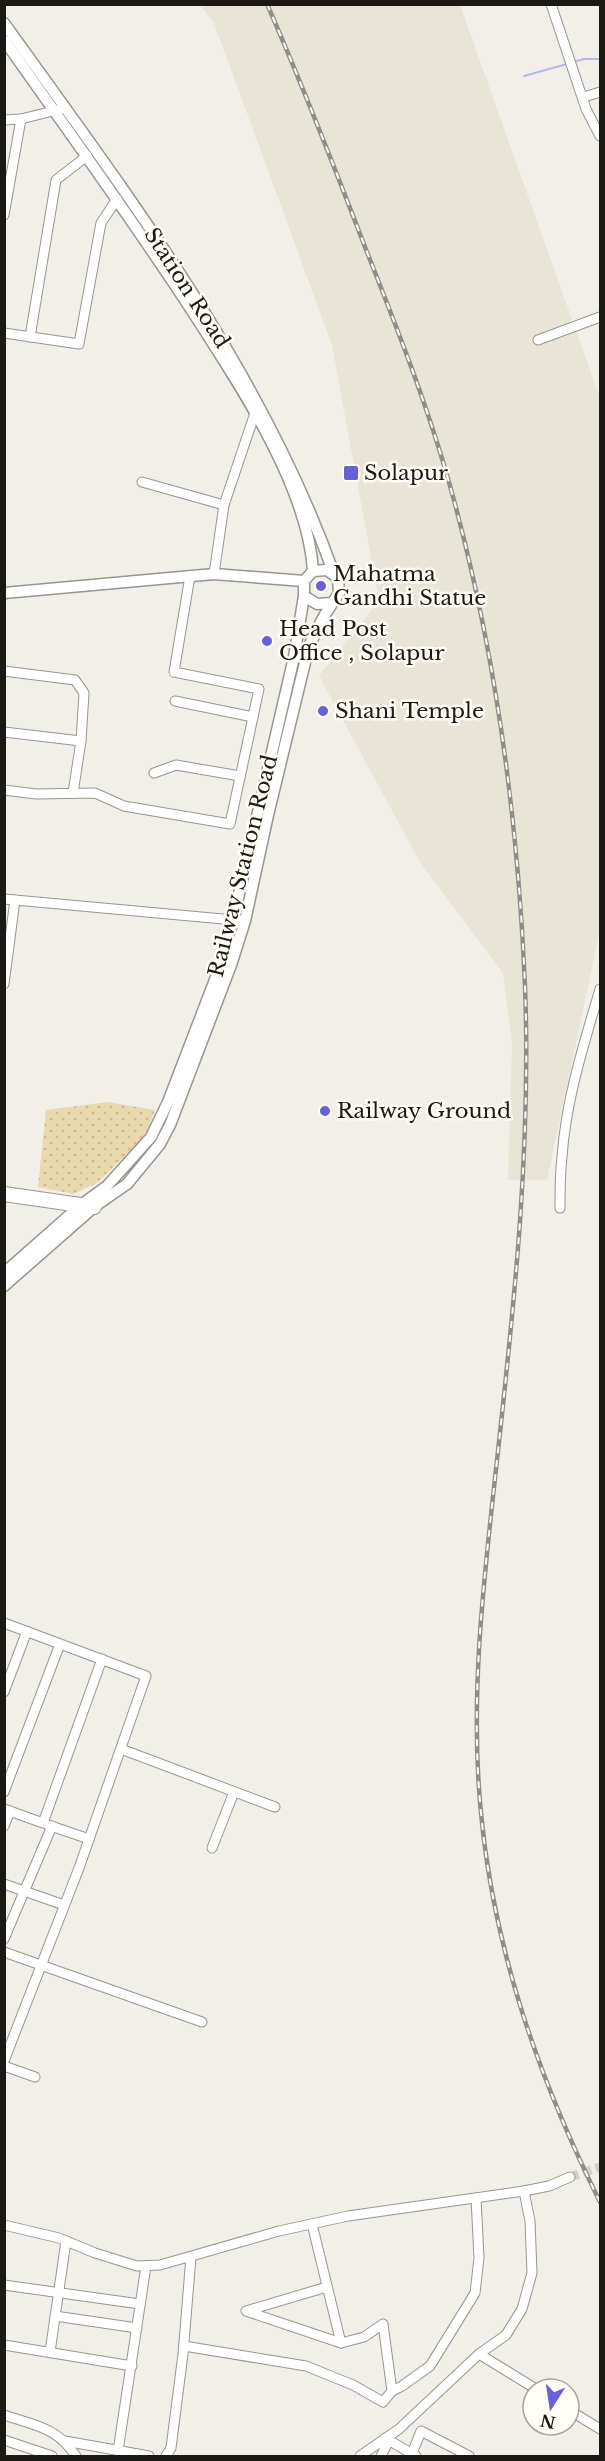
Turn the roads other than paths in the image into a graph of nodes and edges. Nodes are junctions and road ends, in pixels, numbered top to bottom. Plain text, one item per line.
1 (551, 4) edge
2 (4, 22) edge
3 (4, 40) edge
4 (600, 92) edge
5 (584, 97) junction
6 (59, 109) junction
7 (21, 119) junction
8 (4, 120) edge
9 (600, 136) edge
10 (87, 156) junction
11 (8, 174) edge
12 (117, 199) junction
13 (4, 215) edge
14 (600, 317) edge
15 (4, 333) edge
16 (30, 337) junction
17 (538, 340) dead end
18 (255, 413) junction
19 (142, 482) dead end
20 (224, 505) junction
21 (312, 571) junction
22 (214, 574) junction
23 (334, 574) junction
24 (190, 576) junction
25 (304, 581) junction
26 (4, 593) edge
27 (304, 596) junction
28 (332, 603) junction
29 (4, 671) edge
30 (175, 700) dead end
31 (253, 717) junction
32 (4, 732) edge
33 (81, 741) junction
34 (154, 773) dead end
35 (240, 776) junction
36 (4, 790) edge
37 (73, 793) junction
38 (10, 899) edge
39 (239, 920) junction
40 (5, 979) edge
41 (600, 989) edge
42 (4, 1194) edge
43 (87, 1206) junction
44 (560, 1208) dead end
45 (4, 1273) edge
46 (4, 1286) edge
47 (4, 1623) edge
48 (27, 1631) junction
49 (60, 1644) junction
50 (102, 1659) junction
51 (4, 1692) edge
52 (121, 1749) junction
53 (4, 1792) edge
54 (234, 1792) junction
55 (275, 1808) dead end
56 (7, 1810) edge
57 (48, 1824) junction
58 (4, 1826) edge
59 (89, 1839) junction
60 (212, 1848) dead end
61 (4, 1884) edge
62 (26, 1892) junction
63 (64, 1905) junction
64 (4, 1939) edge
65 (4, 1952) edge
66 (42, 1965) junction
67 (202, 2022) dead end
68 (5, 2059) edge
69 (35, 2077) dead end
70 (570, 2177) tunnel mouth
71 (524, 2191) junction
72 (476, 2198) junction
73 (312, 2224) junction
74 (4, 2225) edge
75 (66, 2241) junction
76 (191, 2257) junction
77 (146, 2266) junction
78 (4, 2285) edge
79 (327, 2287) junction
80 (58, 2293) junction
81 (140, 2304) junction
82 (55, 2316) junction
83 (137, 2328) junction
84 (341, 2343) junction
85 (4, 2345) edge
86 (184, 2346) junction
87 (50, 2352) junction
88 (479, 2354) junction
89 (132, 2366) junction
90 (521, 2380) edge
91 (392, 2391) junction
92 (4, 2415) edge
93 (581, 2417) edge
94 (600, 2429) edge
95 (387, 2439) junction
96 (4, 2440) edge
97 (65, 2441) junction
98 (448, 2446) junction
99 (118, 2451) junction
100 (414, 2456) edge
101 (52, 2457) edge
102 (76, 2457) edge
103 (149, 2457) edge
104 (166, 2457) edge
105 (360, 2457) edge
106 (381, 2457) edge
107 (444, 2457) edge
108 (469, 2457) edge

1 - 5 street
2 - 6 main road, Station Road
3 - 6 main road, Station Road
4 - 5 street
5 - 9 street
6 - 7 street
6 - 10 main road, Station Road
6 - 23 main road, Station Road
7 - 8 street
7 - 11 street
10 - 12 main road, Station Road
10 - 16 street
11 - 13 street
12 - 16 street
12 - 18 main road, Station Road
14 - 17 street
15 - 16 street
18 - 20 street
18 - 21 main road, Station Road
19 - 20 street
20 - 22 street
21 - 23 main road
21 - 25 main road
22 - 24 main road
22 - 25 main road
23 - 28 main road
24 - 26 main road
24 - 31 street
25 - 27 main road
27 - 28 main road
27 - 39 main road, Railway Station Road
28 - 39 main road, Railway Station Road
29 - 33 street
30 - 31 street
31 - 35 street
32 - 33 street
33 - 37 street
34 - 35 street
35 - 37 street
36 - 37 street
38 - 39 street
38 - 40 street
39 - 43 main road, Railway Station Road
41 - 44 street
42 - 43 highway
43 - 45 main road
43 - 46 main road
47 - 48 street
48 - 49 street
48 - 51 street
49 - 50 street
49 - 53 street
50 - 52 street
50 - 57 street
52 - 54 street
52 - 59 street
54 - 55 street
54 - 60 street
56 - 57 street
56 - 58 street
57 - 59 street
57 - 62 street
59 - 63 street
61 - 62 street
62 - 63 street
62 - 64 street
63 - 66 street
65 - 66 street
66 - 67 street
66 - 68 street
68 - 69 street
70 - 71 street
71 - 72 street
71 - 88 street
72 - 73 street
72 - 91 street
73 - 76 street
73 - 79 street
74 - 75 street
75 - 77 street
75 - 80 street
76 - 77 street
76 - 86 street
77 - 81 street
78 - 80 street
79 - 84 street
79 - 84 street
80 - 81 street
80 - 82 street
81 - 83 street
82 - 83 street
82 - 87 street
83 - 89 street
84 - 91 street
85 - 87 street
86 - 91 street
86 - 104 street
87 - 89 street
88 - 90 street
88 - 95 street
89 - 99 street
92 - 97 street
93 - 94 street
95 - 100 street
95 - 105 street
95 - 106 street
96 - 101 street
97 - 99 street
97 - 102 street
98 - 100 street
98 - 107 street
98 - 108 street
99 - 103 street

